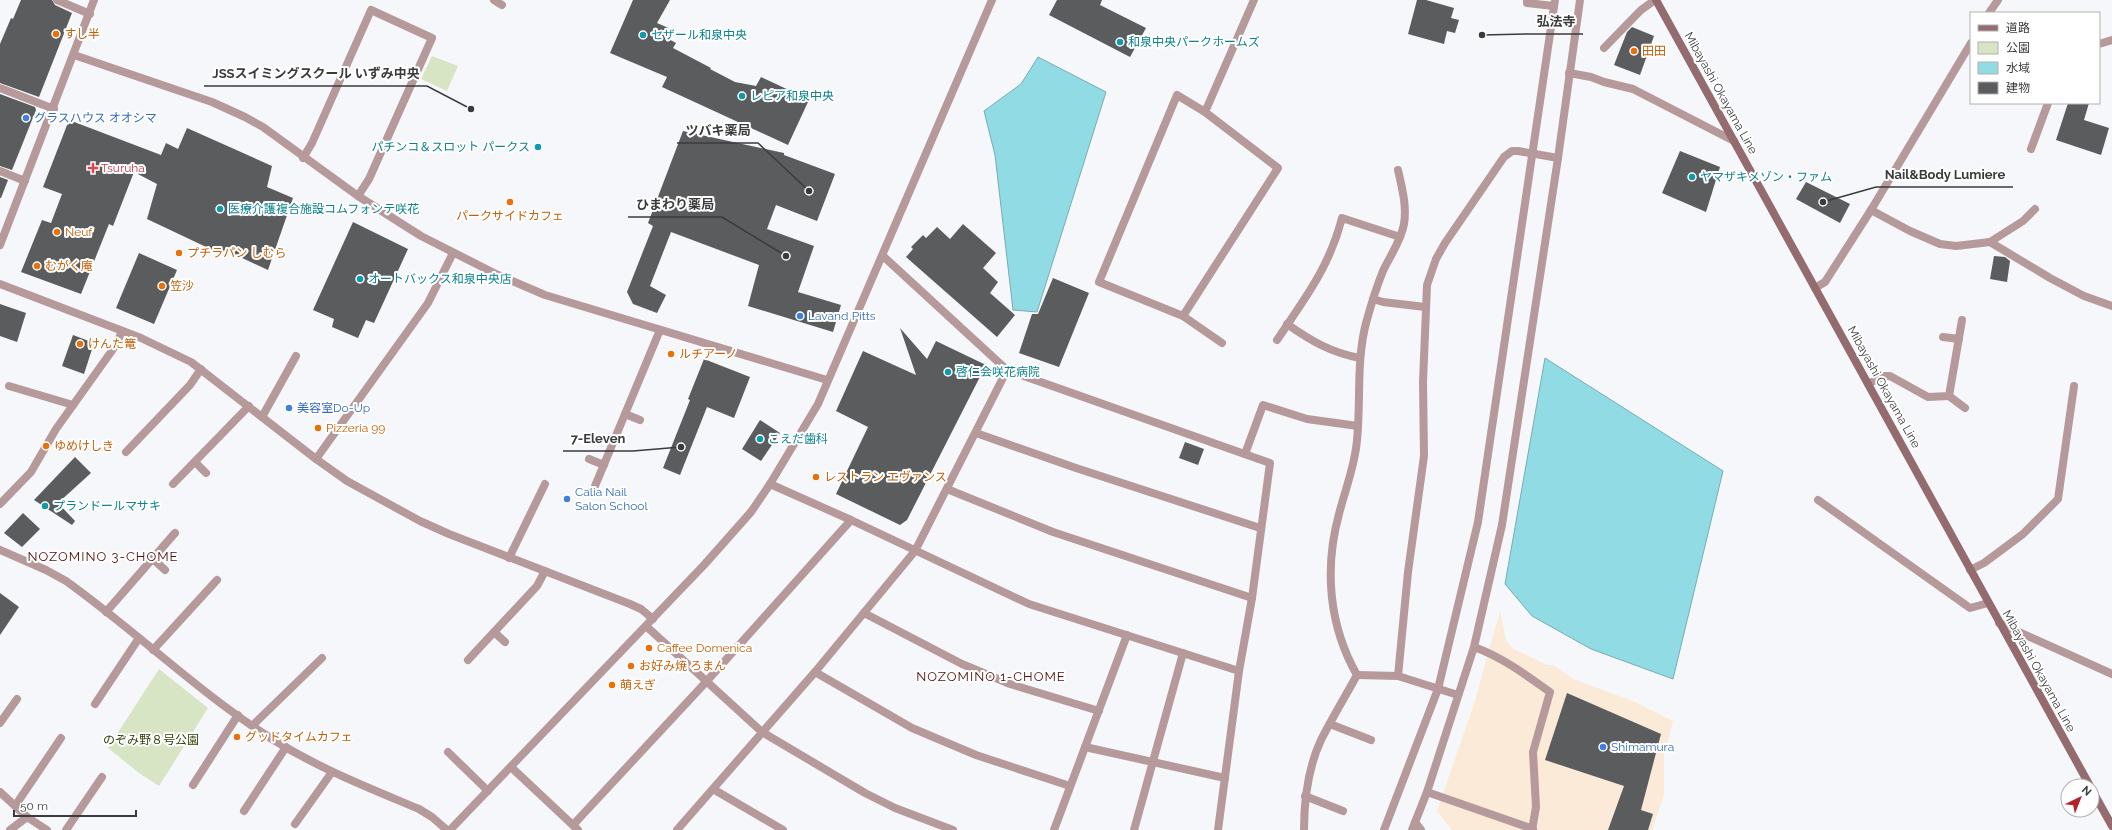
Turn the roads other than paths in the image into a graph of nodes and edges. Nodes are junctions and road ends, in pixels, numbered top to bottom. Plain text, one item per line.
1 (57, 0) edge
2 (94, 0) edge
3 (494, 0) edge
4 (992, 0) edge
5 (1254, 0) edge
6 (1527, 0) edge
7 (1580, 0) edge
8 (1656, 0) edge
9 (1998, 0) edge
10 (1554, 3) edge
11 (502, 5) dead end
12 (1990, 12) edge
13 (90, 14) junction
14 (2112, 40) edge
15 (2100, 44) edge
16 (1970, 45) edge
17 (1604, 48) dead end
18 (74, 55) junction
19 (1569, 74) junction
20 (0, 88) edge
21 (2048, 104) edge
22 (54, 110) junction
23 (1205, 112) junction
24 (1734, 141) junction
25 (2031, 149) dead end
26 (1534, 153) junction
27 (303, 158) junction
28 (1558, 158) junction
29 (1398, 170) dead end
30 (0, 171) edge
31 (25, 181) junction
32 (358, 196) junction
33 (2035, 208) dead end
34 (1871, 210) junction
35 (1400, 237) junction
36 (1990, 242) junction
37 (0, 245) edge
38 (453, 254) junction
39 (883, 256) junction
40 (0, 284) edge
41 (1815, 288) junction
42 (1373, 299) junction
43 (2112, 306) edge
44 (1425, 307) junction
45 (1183, 316) junction
46 (1962, 320) dead end
47 (1288, 324) junction
48 (660, 330) junction
49 (122, 331) junction
50 (1943, 337) dead end
51 (1959, 339) junction
52 (1277, 340) dead end
53 (1222, 343) dead end
54 (296, 356) dead end
55 (1360, 358) junction
56 (201, 369) junction
57 (1007, 370) junction
58 (827, 380) junction
59 (1868, 384) junction
60 (9, 386) dead end
61 (2074, 386) dead end
62 (1950, 396) junction
63 (73, 405) junction
64 (249, 406) junction
65 (1965, 408) dead end
66 (625, 414) junction
67 (262, 417) junction
68 (640, 420) dead end
69 (1358, 426) junction
70 (976, 433) junction
71 (126, 452) dead end
72 (1245, 454) junction
73 (316, 459) junction
74 (589, 459) dead end
75 (195, 462) junction
76 (604, 465) junction
77 (206, 473) dead end
78 (174, 484) dead end
79 (545, 484) dead end
80 (770, 484) junction
81 (595, 486) dead end
82 (947, 489) junction
83 (1818, 500) dead end
84 (0, 504) edge
85 (851, 520) junction
86 (1260, 528) junction
87 (175, 533) dead end
88 (0, 550) edge
89 (915, 551) junction
90 (509, 558) junction
91 (153, 559) junction
92 (165, 570) dead end
93 (1970, 570) junction
94 (545, 571) junction
95 (217, 580) dead end
96 (1252, 598) junction
97 (1988, 603) junction
98 (106, 612) junction
99 (864, 613) junction
100 (653, 619) junction
101 (1999, 623) junction
102 (646, 626) junction
103 (494, 632) junction
104 (1127, 636) junction
105 (139, 638) junction
106 (505, 642) dead end
107 (1474, 647) junction
108 (154, 650) junction
109 (1183, 653) junction
110 (322, 658) dead end
111 (468, 660) dead end
112 (815, 672) junction
113 (1239, 672) junction
114 (2112, 674) edge
115 (1356, 675) junction
116 (1398, 676) junction
117 (706, 682) junction
118 (1438, 689) junction
119 (1458, 695) junction
120 (17, 699) dead end
121 (95, 704) dead end
122 (1099, 711) junction
123 (238, 716) junction
124 (0, 723) edge
125 (1330, 724) junction
126 (252, 726) junction
127 (762, 732) junction
128 (61, 738) dead end
129 (1371, 740) dead end
130 (1086, 746) junction
131 (286, 747) junction
132 (448, 752) dead end
133 (1153, 762) junction
134 (511, 767) junction
135 (332, 772) junction
136 (102, 777) dead end
137 (1225, 778) junction
138 (2086, 778) edge
139 (193, 785) dead end
140 (1070, 786) junction
141 (713, 789) junction
142 (488, 791) junction
143 (0, 792) edge
144 (1427, 792) junction
145 (1305, 796) junction
146 (2100, 804) edge
147 (15, 806) junction
148 (244, 811) dead end
149 (1343, 811) dead end
150 (27, 817) junction
151 (1415, 822) junction
152 (295, 824) dead end
153 (2112, 826) edge
154 (576, 828) edge
155 (10, 830) edge
156 (47, 830) edge
157 (66, 830) edge
158 (449, 830) edge
159 (677, 830) edge
160 (783, 830) edge
161 (953, 830) edge
162 (1054, 830) edge
163 (1134, 830) edge
164 (1218, 830) edge
165 (1304, 830) edge
166 (1384, 830) edge
167 (1412, 830) edge
168 (1421, 830) edge
169 (1532, 830) edge

1 - 13 street
2 - 13 street
3 - 11 street
4 - 39 street
5 - 23 street
6 - 10 street
7 - 19 street
8 - 17 street
8 - 24 main road, Mibayashi Okayama Line
9 - 12 street
10 - 26 street
13 - 18 street
14 - 15 street
16 - 34 street
18 - 22 street
18 - 27 street
19 - 24 street
19 - 28 street
20 - 22 street
21 - 25 street
22 - 31 street
23 - 45 street
23 - 45 street
24 - 41 main road, Mibayashi Okayama Line
26 - 28 street
26 - 44 street
26 - 118 street
27 - 32 street
27 - 32 street
28 - 107 street
29 - 35 street
30 - 31 street
31 - 37 street
32 - 38 street
33 - 36 street
34 - 36 street
34 - 41 street
35 - 42 street
35 - 47 street
36 - 43 street
38 - 48 street
38 - 73 street
39 - 57 street
39 - 58 street
40 - 49 street
41 - 59 main road, Mibayashi Okayama Line
42 - 44 street
42 - 55 street
44 - 116 street
45 - 53 street
46 - 51 street
47 - 52 street
47 - 55 street
48 - 58 street
48 - 66 street
49 - 56 street
49 - 63 street
50 - 51 street
51 - 62 street
54 - 67 street
55 - 69 street
56 - 64 street
56 - 71 street
57 - 70 street
57 - 72 street
58 - 80 street
59 - 62 street
59 - 93 main road, Mibayashi Okayama Line
60 - 63 street
61 - 93 street
62 - 65 street
63 - 84 street
64 - 67 street
64 - 75 street
66 - 68 street
66 - 76 street
67 - 73 street
69 - 72 street
69 - 115 street
70 - 82 street
70 - 86 street
72 - 86 street
73 - 90 street
74 - 76 street
75 - 77 street
75 - 78 street
76 - 81 street
79 - 90 street
80 - 85 street
80 - 100 street
82 - 89 street
82 - 96 street
83 - 97 street
85 - 89 street
85 - 117 street
86 - 96 street
87 - 91 street
88 - 98 street
89 - 99 street
89 - 104 street
90 - 94 street
91 - 92 street
91 - 98 street
93 - 97 main road, Mibayashi Okayama Line
94 - 100 street
94 - 103 street
95 - 108 street
96 - 113 street
97 - 101 main road, Mibayashi Okayama Line
98 - 105 street
99 - 112 street
99 - 122 street
100 - 102 street
101 - 114 street
101 - 138 main road, Mibayashi Okayama Line
102 - 117 street
102 - 134 street
103 - 106 street
103 - 111 street
104 - 109 street
104 - 122 street
105 - 108 street
105 - 121 street
107 - 119 street
107 - 169 street
108 - 123 street
109 - 113 street
109 - 133 street
110 - 126 street
112 - 127 street
112 - 140 street
113 - 137 street
115 - 116 street
115 - 125 street
116 - 118 street
117 - 127 street
117 - 154 street
118 - 119 street
118 - 166 street
119 - 144 street
120 - 124 street
122 - 130 street
123 - 126 street
123 - 139 street
125 - 129 street
125 - 145 street
126 - 131 street
127 - 141 street
127 - 161 street
128 - 147 street
130 - 133 street
130 - 140 street
131 - 135 street
131 - 148 street
132 - 142 street
133 - 137 street
133 - 163 street
134 - 142 street
134 - 154 street
135 - 152 street
135 - 158 street
136 - 157 street
137 - 164 street
140 - 162 street
141 - 159 street
141 - 160 street
142 - 158 street
143 - 147 street
144 - 151 street
144 - 169 street
145 - 149 street
145 - 165 street
146 - 153 main road
147 - 150 street
150 - 155 street
150 - 156 street
151 - 167 street
151 - 168 street

